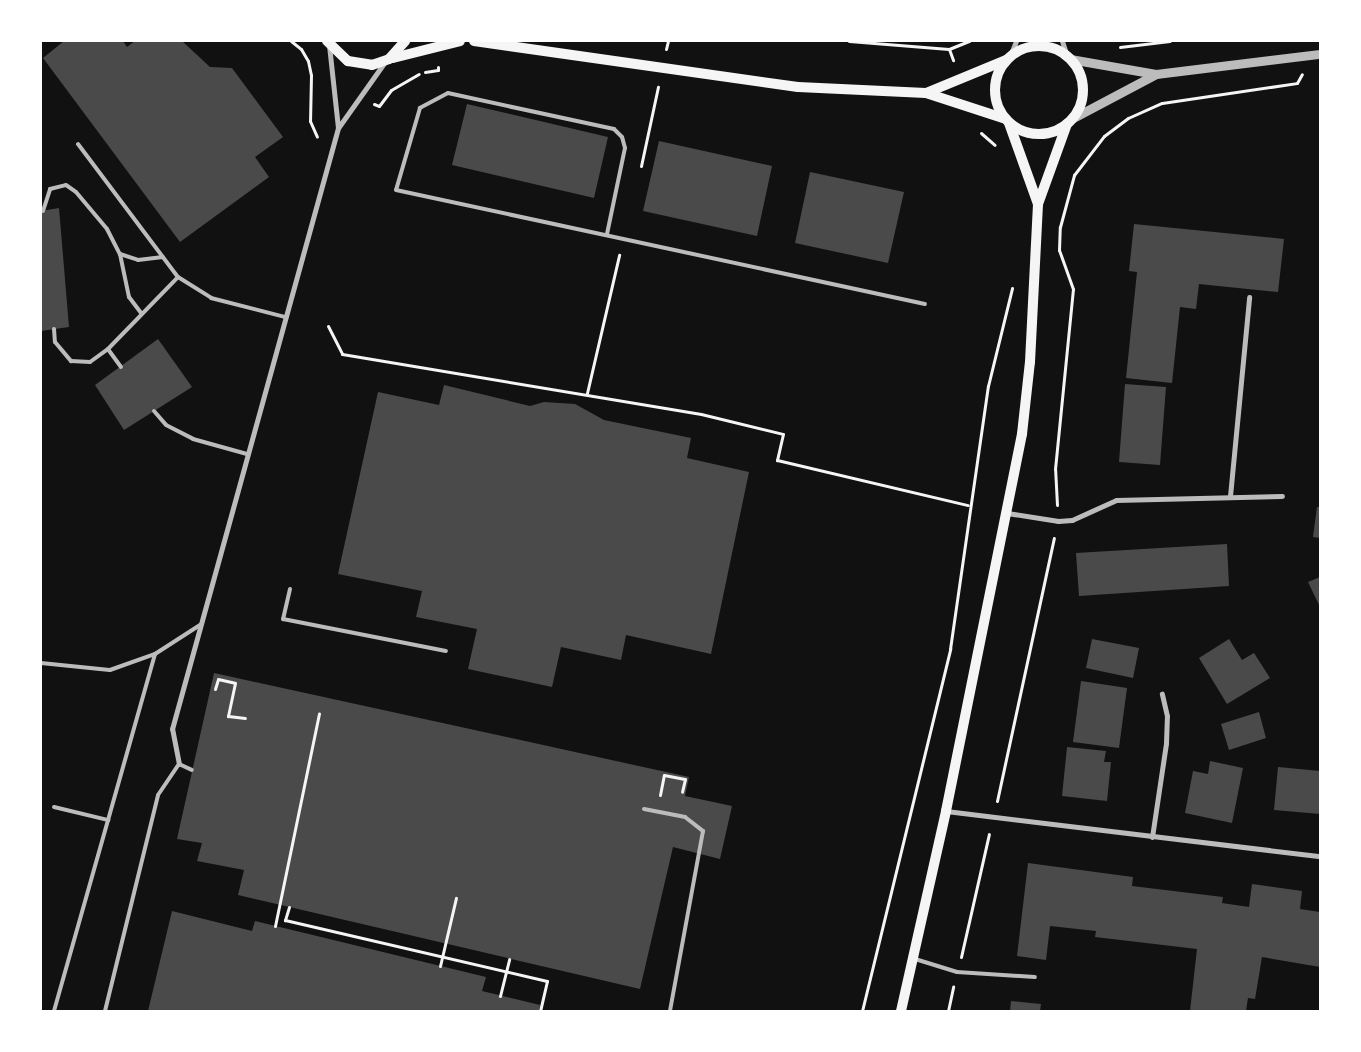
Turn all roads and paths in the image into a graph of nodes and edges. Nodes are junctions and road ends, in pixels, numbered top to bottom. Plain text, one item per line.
1 (291, 41) edge
2 (405, 41) edge
3 (460, 41) edge
4 (474, 41) edge
5 (848, 41) edge
6 (969, 41) edge
7 (1016, 41) edge
8 (1062, 41) edge
9 (1170, 41) edge
10 (328, 43) edge
11 (657, 47) dead end
12 (1118, 47) dead end
13 (674, 53) dead end
14 (1316, 55) edge
15 (1008, 58) junction
16 (1069, 58) junction
17 (387, 60) junction
18 (438, 70) dead end
19 (1156, 74) junction
20 (926, 93) junction
21 (379, 106) dead end
22 (1007, 121) junction
23 (1070, 121) junction
24 (338, 128) junction
25 (977, 131) dead end
26 (78, 144) dead end
27 (998, 148) dead end
28 (329, 161) junction
29 (1038, 204) junction
30 (43, 211) dead end
31 (607, 234) junction
32 (120, 254) junction
33 (163, 258) junction
34 (178, 277) junction
35 (1013, 284) dead end
36 (1249, 298) dead end
37 (925, 304) dead end
38 (142, 314) junction
39 (285, 317) junction
40 (328, 326) dead end
41 (54, 329) dead end
42 (108, 349) junction
43 (121, 367) dead end
44 (154, 411) dead end
45 (247, 454) junction
46 (1230, 496) junction
47 (1282, 496) dead end
48 (968, 505) junction
49 (1007, 513) junction
50 (1058, 521) junction
51 (290, 589) dead end
52 (200, 626) junction
53 (446, 651) dead end
54 (155, 654) junction
55 (41, 663) edge
56 (215, 689) dead end
57 (1162, 694) dead end
58 (319, 714) dead end
59 (245, 718) dead end
60 (179, 764) junction
61 (192, 770) dead end
62 (682, 792) dead end
63 (659, 798) dead end
64 (54, 807) dead end
65 (644, 809) dead end
66 (946, 811) junction
67 (993, 817) junction
68 (108, 820) junction
69 (1152, 836) junction
70 (1320, 856) edge
71 (456, 898) dead end
72 (289, 907) dead end
73 (275, 926) dead end
74 (509, 959) dead end
75 (915, 959) junction
76 (440, 966) dead end
77 (506, 970) junction
78 (957, 972) junction
79 (1035, 977) dead end
80 (500, 996) dead end
81 (54, 1011) edge
82 (105, 1011) edge
83 (540, 1011) edge
84 (670, 1011) edge
85 (862, 1011) edge
86 (901, 1011) edge
87 (948, 1011) edge

1 - 28 path
2 - 17 main road
3 - 17 main road
4 - 20 main road
5 - 6 path
7 - 15 street
8 - 16 street
9 - 12 path
10 - 17 main road
10 - 24 street
11 - 13 path
14 - 19 street
14 - 50 path
15 - 16 main road
15 - 20 main road
15 - 22 main road
16 - 19 street
16 - 23 main road
17 - 24 street
18 - 21 path
19 - 23 street
20 - 22 main road
22 - 23 main road
22 - 29 main road
23 - 29 main road
24 - 28 street
25 - 27 path
26 - 33 lane
28 - 39 street
29 - 49 main road
30 - 32 lane
31 - 31 lane
31 - 37 lane
32 - 33 lane
32 - 38 lane
33 - 34 lane
34 - 38 lane
34 - 39 lane
35 - 48 path
36 - 46 street
38 - 42 lane
39 - 45 street
40 - 48 path
41 - 42 lane
42 - 43 lane
44 - 45 lane
45 - 52 street
46 - 47 street
46 - 50 street
48 - 85 path
49 - 50 street
49 - 66 main road
50 - 67 path
51 - 53 lane
52 - 54 lane
52 - 60 street
54 - 55 lane
54 - 68 lane
56 - 59 path
57 - 69 street
58 - 73 path
60 - 61 lane
60 - 82 lane
62 - 63 path
64 - 68 lane
65 - 84 lane
66 - 67 street
66 - 75 main road
67 - 69 street
67 - 78 path
68 - 81 lane
69 - 70 street
71 - 76 path
72 - 77 path
74 - 77 path
75 - 78 lane
75 - 86 main road
77 - 80 path
77 - 83 path
78 - 79 lane
78 - 87 path

